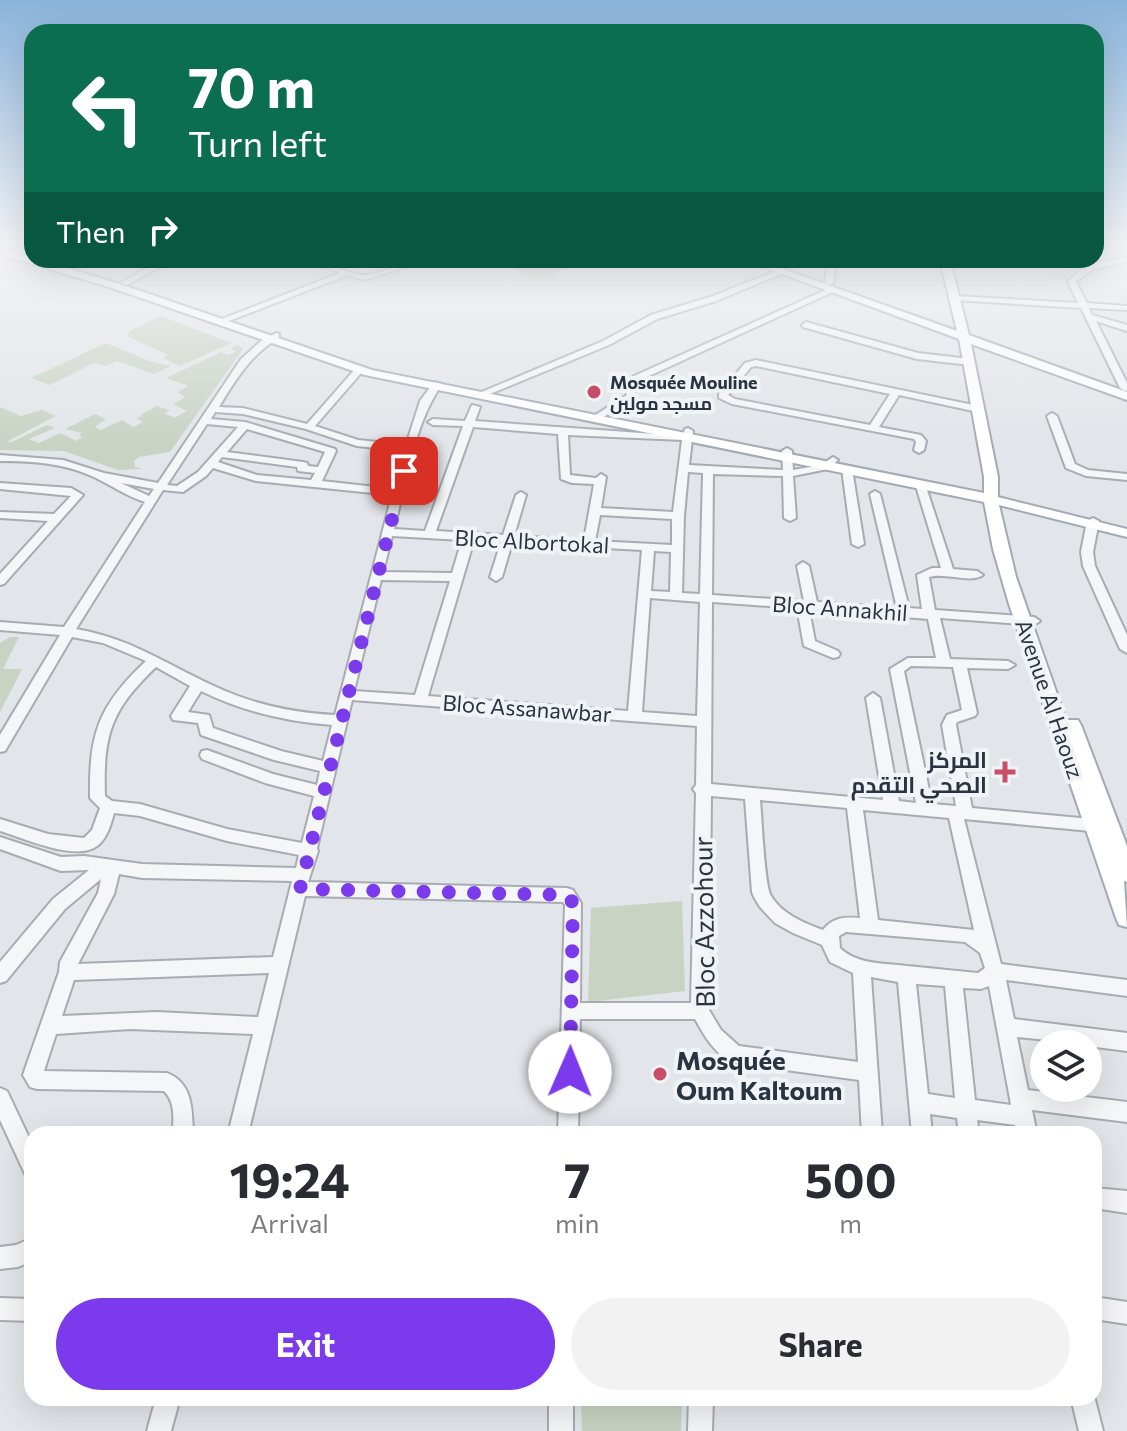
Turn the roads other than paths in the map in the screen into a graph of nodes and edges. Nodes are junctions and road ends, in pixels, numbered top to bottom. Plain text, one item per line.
1 (200, 313) edge
2 (203, 313) edge
3 (241, 313) edge
4 (668, 313) edge
5 (775, 313) edge
6 (905, 313) edge
7 (913, 313) edge
8 (1086, 313) edge
9 (958, 315) joint
10 (1088, 316) junction
11 (929, 318) junction
12 (222, 320) junction
13 (806, 325) dead end
14 (1127, 328) edge
15 (963, 334) junction
16 (273, 338) junction
17 (1002, 351) junction
18 (969, 358) junction
19 (359, 370) junction
20 (436, 386) junction
21 (1126, 391) edge
22 (896, 392) junction
23 (479, 399) junction
24 (213, 409) junction
25 (978, 409) junction
26 (1052, 416) dead end
27 (596, 417) junction
28 (205, 421) junction
29 (433, 422) dead end
30 (468, 423) junction
31 (245, 425) junction
32 (309, 427) junction
33 (873, 428) junction
34 (563, 430) junction
35 (688, 434) junction
36 (710, 442) junction
37 (410, 449) junction
38 (919, 450) dead end
39 (685, 452) junction
40 (220, 454) junction
41 (787, 454) junction
42 (0, 458) edge
43 (831, 462) junction
44 (212, 464) junction
45 (683, 468) junction
46 (847, 469) junction
47 (171, 470) junction
48 (708, 470) junction
49 (321, 471) junction
50 (787, 473) junction
51 (101, 476) junction
52 (1127, 477) edge
53 (125, 479) junction
54 (315, 483) junction
55 (920, 483) junction
56 (0, 486) edge
57 (158, 487) junction
58 (399, 493) junction
59 (875, 494) dead end
60 (521, 495) dead end
61 (996, 497) junction
62 (150, 500) junction
63 (594, 511) junction
64 (1040, 511) junction
65 (0, 515) edge
66 (678, 516) junction
67 (58, 518) junction
68 (790, 518) dead end
69 (1014, 518) dead end
70 (1093, 522) junction
71 (1127, 531) edge
72 (388, 532) junction
73 (429, 535) junction
74 (469, 537) junction
75 (510, 539) junction
76 (858, 544) dead end
77 (589, 545) junction
78 (648, 548) junction
79 (676, 549) junction
80 (803, 566) dead end
81 (948, 572) junction
82 (977, 575) dead end
83 (376, 576) junction
84 (457, 577) junction
85 (496, 577) dead end
86 (0, 581) edge
87 (645, 594) junction
88 (676, 596) junction
89 (708, 598) junction
90 (807, 604) junction
91 (904, 612) junction
92 (931, 615) junction
93 (1028, 621) junction
94 (0, 626) edge
95 (65, 632) junction
96 (1127, 649) edge
97 (833, 654) dead end
98 (154, 661) junction
99 (952, 663) junction
100 (1008, 665) dead end
101 (198, 685) junction
102 (347, 695) junction
103 (873, 698) dead end
104 (420, 701) junction
105 (635, 715) junction
106 (342, 720) junction
107 (704, 721) junction
108 (0, 747) edge
109 (207, 755) dead end
110 (330, 768) junction
111 (701, 789) junction
112 (324, 793) junction
113 (752, 794) junction
114 (854, 803) junction
115 (108, 806) junction
116 (892, 806) junction
117 (925, 809) junction
118 (960, 812) junction
119 (0, 825) edge
120 (1102, 826) junction
121 (0, 843) edge
122 (310, 851) junction
123 (108, 868) junction
124 (1127, 873) edge
125 (302, 882) junction
126 (1127, 918) edge
127 (870, 927) junction
128 (830, 940) junction
129 (987, 948) junction
130 (281, 965) junction
131 (861, 967) junction
132 (995, 971) junction
133 (68, 972) junction
134 (906, 973) junction
135 (0, 975) edge
136 (953, 979) junction
137 (1127, 988) edge
138 (571, 1011) junction
139 (700, 1011) junction
140 (48, 1026) junction
141 (266, 1026) junction
142 (1006, 1027) junction
143 (1127, 1042) edge
144 (866, 1072) junction
145 (0, 1098) edge
146 (919, 1103) junction
147 (966, 1108) junction
148 (1127, 1112) edge
149 (1023, 1116) edge
150 (183, 1126) edge
151 (240, 1126) edge
152 (568, 1126) edge
153 (871, 1126) edge
154 (921, 1126) edge
155 (968, 1126) edge
156 (24, 1150) edge
157 (1102, 1199) edge
158 (1127, 1202) edge
159 (24, 1253) edge
160 (0, 1258) edge
161 (0, 1309) edge
162 (1102, 1309) edge
163 (24, 1310) edge
164 (1127, 1313) edge
165 (166, 1406) edge
166 (561, 1406) edge
167 (701, 1406) edge
168 (1085, 1406) edge
169 (159, 1431) edge
170 (561, 1431) edge
171 (700, 1431) edge
172 (1091, 1431) edge

1 - 12 main road
2 - 12 main road
3 - 12 street
4 - 23 street
5 - 27 street
6 - 15 main road
7 - 11 main road
8 - 10 street
9 - 11 main road
9 - 15 main road, Avenue Al Haouz
10 - 14 street
10 - 21 street
11 - 15 main road
12 - 16 main road
13 - 18 street
15 - 17 main road
15 - 18 main road, Avenue Al Haouz
15 - 21 main road
16 - 19 main road
16 - 20 main road
16 - 24 street
17 - 18 main road
17 - 21 main road
18 - 25 main road, Avenue Al Haouz
19 - 20 main road
19 - 32 street
20 - 23 main road
20 - 37 street
22 - 25 street
22 - 33 street
22 - 33 street
23 - 27 main road
23 - 30 street
24 - 28 street
24 - 32 street
25 - 61 main road, Avenue Al Haouz
26 - 52 street
27 - 35 main road
28 - 31 street
28 - 47 street
29 - 30 street
30 - 34 street
30 - 73 street
31 - 40 street
31 - 49 street
32 - 37 street
33 - 38 street
34 - 35 street
34 - 63 street
35 - 36 main road
35 - 39 street
35 - 41 main road
36 - 39 main road
36 - 41 main road
37 - 58 street
39 - 45 street
40 - 44 street
40 - 49 street
41 - 43 main road
41 - 50 street
42 - 51 street
43 - 46 main road
43 - 50 street
43 - 61 main road
44 - 54 street
44 - 57 street
45 - 48 street
45 - 66 street
46 - 55 main road
46 - 76 street
47 - 53 street
47 - 57 street
48 - 50 street
48 - 89 street, Bloc Azzohour
49 - 54 street
50 - 68 street
51 - 53 street
51 - 62 street
53 - 57 street
54 - 58 street
55 - 61 main road
55 - 81 street
56 - 67 street
57 - 62 street
58 - 72 street
59 - 91 street
60 - 75 street
61 - 64 main road
61 - 70 main road
61 - 93 main road, Avenue Al Haouz
62 - 95 street
63 - 66 street
63 - 77 street
64 - 69 main road
64 - 70 main road
65 - 67 street
66 - 79 street
67 - 86 street
70 - 71 main road
70 - 96 street
72 - 73 street, Bloc Albortokal
72 - 83 street
73 - 74 street, Bloc Albortokal
74 - 75 street, Bloc Albortokal
74 - 84 street, Bloc Assanawbar
75 - 77 street, Bloc Albortokal
75 - 85 street
77 - 78 street, Bloc Albortokal
78 - 79 street, Bloc Albortokal
78 - 87 street, Bloc Assanawbar
79 - 88 street
80 - 90 street
81 - 82 street
81 - 92 street
83 - 84 street
83 - 102 street
84 - 104 street, Bloc Assanawbar
87 - 88 street, Bloc Annakhil
87 - 105 street, Bloc Assanawbar
88 - 89 street, Bloc Annakhil
89 - 90 street, Bloc Annakhil
89 - 107 street, Bloc Azzohour
90 - 91 street, Bloc Annakhil
90 - 97 street
91 - 92 street, Bloc Annakhil
92 - 93 street, Bloc Annakhil
92 - 99 street
93 - 120 main road, Avenue Al Haouz
94 - 95 street
95 - 98 street
95 - 108 street
98 - 101 street
98 - 115 street
99 - 100 street
99 - 117 street
99 - 118 street
101 - 106 street
101 - 110 street
102 - 104 street, Bloc Assanawbar
102 - 106 street
103 - 116 street
104 - 105 street, Bloc Assanawbar
105 - 107 street, Bloc Assanawbar
106 - 110 street
107 - 111 street, Bloc Azzohour
109 - 112 street
110 - 112 street
111 - 113 street
111 - 139 street, Bloc Azzohour
112 - 122 street
113 - 114 street
113 - 128 street
114 - 116 street
114 - 127 street
115 - 119 street
115 - 122 street
116 - 117 street
117 - 118 street
118 - 120 street
118 - 129 street
120 - 124 main road, Avenue Al Haouz
120 - 126 main road, Avenue Al Haouz
121 - 123 street
122 - 125 street
123 - 125 street
123 - 133 street
123 - 135 street
125 - 130 street
125 - 138 street
127 - 128 street
127 - 129 street
128 - 131 street
129 - 132 street
130 - 133 street
130 - 141 street
131 - 134 street
131 - 144 street
132 - 136 street
132 - 137 street
132 - 142 street
133 - 140 street
134 - 136 street
134 - 146 street
136 - 147 street
138 - 139 street
138 - 152 street
139 - 144 street, Bloc Azzohour
140 - 141 street
140 - 150 street
141 - 151 street
142 - 143 street
142 - 149 street
144 - 153 street
145 - 156 street
146 - 147 street
146 - 154 street
147 - 149 street
147 - 155 street
148 - 149 street
157 - 158 street
159 - 160 street
161 - 163 street
162 - 164 street
165 - 169 street
166 - 170 street
167 - 171 street
168 - 172 street

